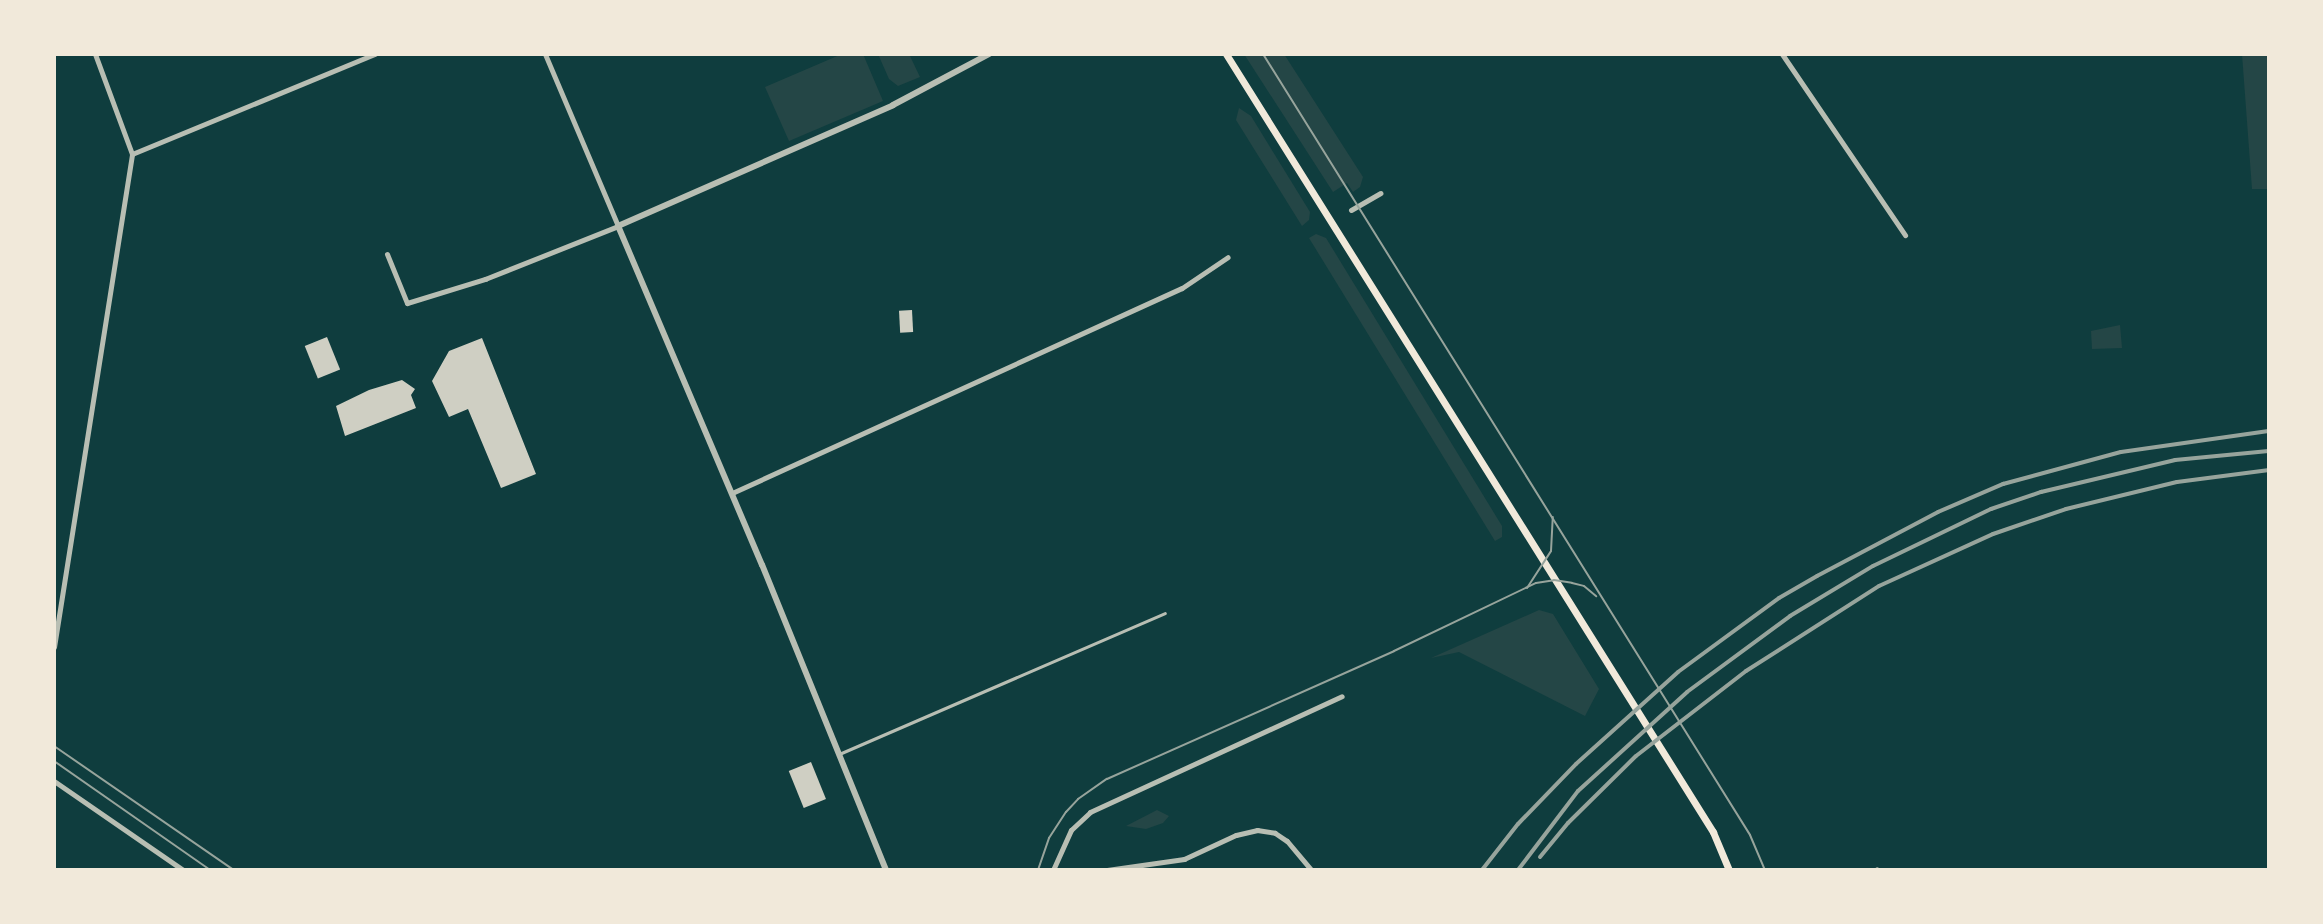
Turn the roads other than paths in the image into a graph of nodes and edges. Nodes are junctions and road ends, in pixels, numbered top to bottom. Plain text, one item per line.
1 (95, 54) edge
2 (375, 54) edge
3 (545, 54) edge
4 (989, 54) edge
5 (1226, 54) edge
6 (1782, 54) edge
7 (132, 154) junction
8 (1380, 193) dead end
9 (1351, 210) dead end
10 (618, 226) junction
11 (1905, 235) dead end
12 (387, 254) dead end
13 (1228, 257) dead end
14 (732, 493) junction
15 (1165, 613) dead end
16 (54, 647) edge
17 (1342, 696) dead end
18 (839, 754) junction
19 (54, 781) edge
20 (183, 870) edge
21 (886, 870) edge
22 (1053, 870) edge
23 (1107, 870) edge
24 (1311, 870) edge
25 (1729, 870) edge

1 - 7 street
2 - 7 street
3 - 10 street
4 - 10 street
5 - 25 main road
6 - 11 street
7 - 16 street
8 - 9 street
10 - 12 street
10 - 14 street
13 - 14 street
14 - 18 street
15 - 18 lane
17 - 22 street
18 - 21 street
19 - 20 street
23 - 24 street

